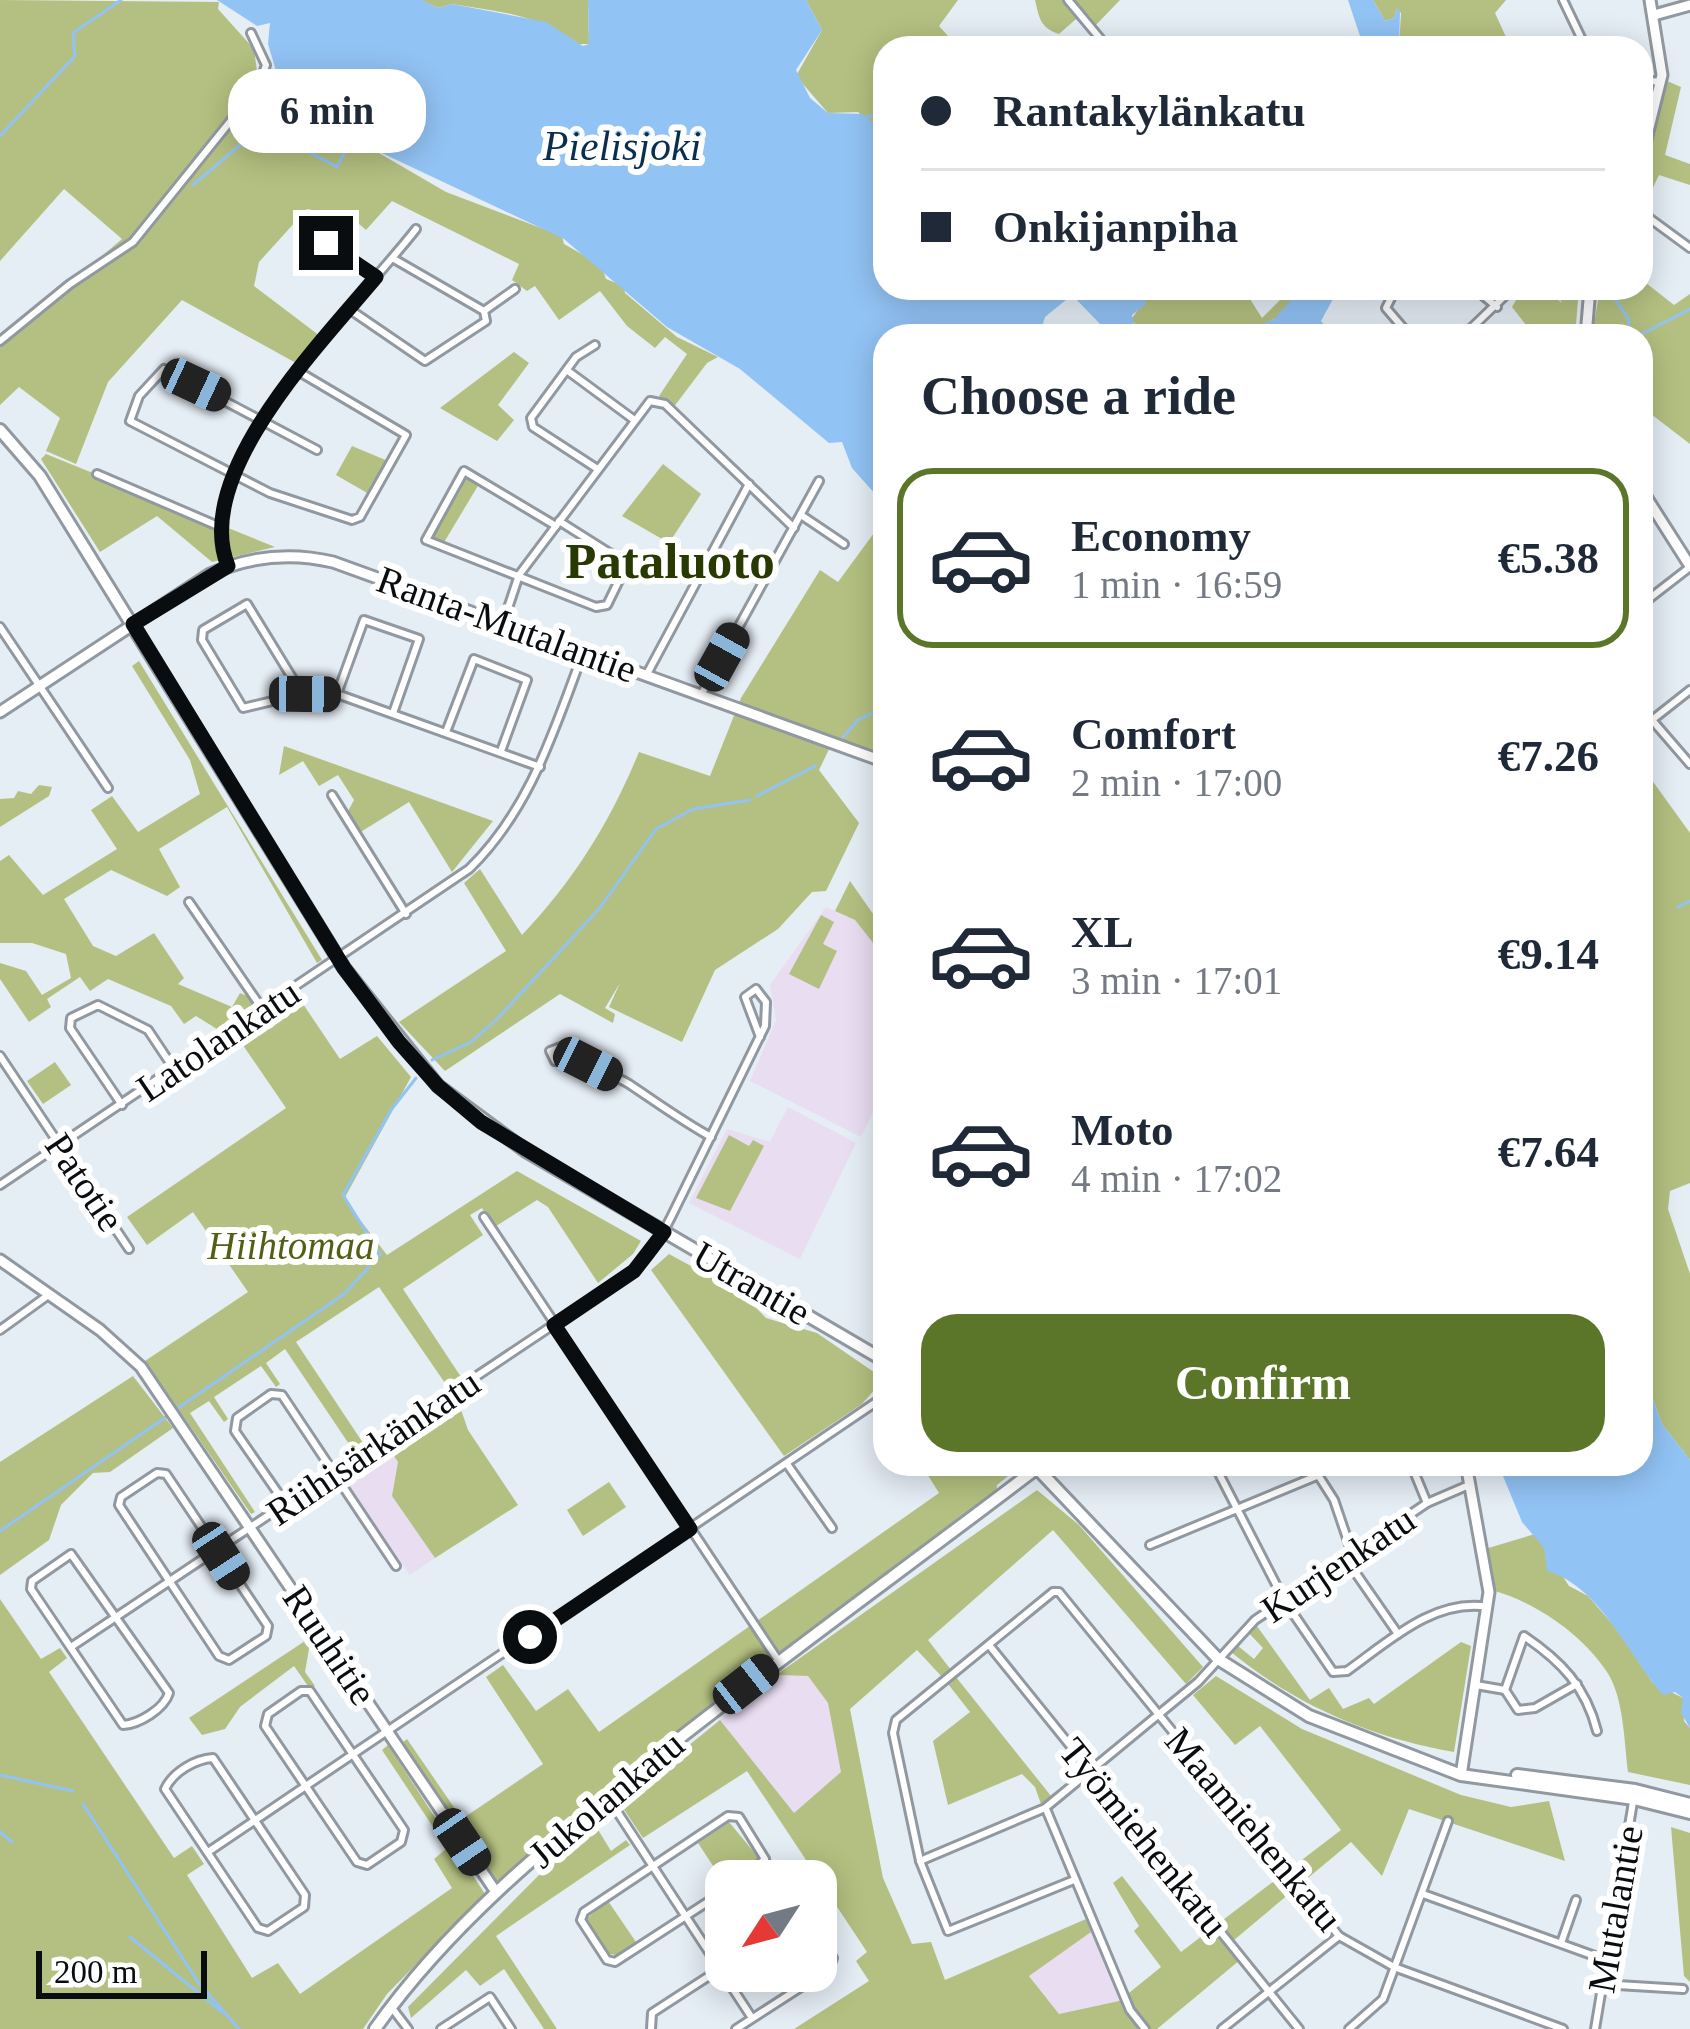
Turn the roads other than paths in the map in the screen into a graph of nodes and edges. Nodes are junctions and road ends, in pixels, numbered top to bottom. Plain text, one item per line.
1 (1068, 0) edge
2 (1563, 0) edge
3 (1649, 0) edge
4 (1690, 5) edge
5 (1654, 15) junction
6 (251, 33) dead end
7 (1098, 36) edge
8 (1580, 36) edge
9 (1653, 81) edge
10 (1661, 82) junction
11 (1653, 113) edge
12 (1653, 221) edge
13 (416, 229) dead end
14 (326, 243) dead end
15 (1690, 248) edge
16 (393, 259) junction
17 (376, 277) junction
18 (514, 289) dead end
19 (1390, 300) edge
20 (1489, 300) edge
21 (1503, 300) edge
22 (1497, 307) junction
23 (349, 310) junction
24 (484, 311) junction
25 (1400, 324) edge
26 (1476, 324) edge
27 (0, 341) edge
28 (596, 345) dead end
29 (296, 370) junction
30 (568, 371) junction
31 (634, 419) junction
32 (266, 420) junction
33 (0, 430) edge
34 (317, 450) dead end
35 (596, 468) junction
36 (97, 474) dead end
37 (235, 475) junction
38 (819, 481) dead end
39 (749, 484) junction
40 (801, 515) junction
41 (1653, 519) edge
42 (558, 524) junction
43 (218, 526) junction
44 (794, 528) junction
45 (844, 544) dead end
46 (228, 566) junction
47 (1690, 566) edge
48 (519, 575) junction
49 (1653, 595) edge
50 (503, 622) junction
51 (133, 624) junction
52 (0, 627) edge
53 (583, 653) junction
54 (646, 674) junction
55 (39, 686) junction
56 (1690, 690) edge
57 (302, 694) junction
58 (337, 694) junction
59 (701, 695) junction
60 (0, 712) edge
61 (393, 713) junction
62 (1653, 719) edge
63 (1653, 721) edge
64 (446, 732) junction
65 (501, 752) junction
66 (873, 758) edge
67 (1690, 764) edge
68 (540, 767) junction
69 (108, 788) dead end
70 (332, 795) dead end
71 (189, 902) dead end
72 (406, 914) junction
73 (339, 960) junction
74 (263, 1010) junction
75 (760, 1036) junction
76 (566, 1050) junction
77 (0, 1056) edge
78 (573, 1058) junction
79 (563, 1060) junction
80 (174, 1069) junction
81 (10, 1071) junction
82 (0, 1078) edge
83 (122, 1105) junction
84 (711, 1137) junction
85 (61, 1146) junction
86 (0, 1185) edge
87 (484, 1217) dead end
88 (664, 1232) junction
89 (129, 1249) dead end
90 (0, 1260) edge
91 (47, 1295) junction
92 (554, 1325) junction
93 (0, 1330) edge
94 (873, 1353) edge
95 (873, 1405) edge
96 (788, 1464) junction
97 (334, 1474) junction
98 (1022, 1476) edge
99 (1044, 1476) edge
100 (1221, 1476) edge
101 (1315, 1476) edge
102 (1319, 1476) edge
103 (1416, 1476) edge
104 (1468, 1476) edge
105 (1469, 1485) junction
106 (1427, 1503) junction
107 (1239, 1505) junction
108 (287, 1506) junction
109 (251, 1528) junction
110 (832, 1528) dead end
111 (690, 1529) junction
112 (1150, 1545) dead end
113 (218, 1551) junction
114 (1349, 1556) junction
115 (396, 1566) dead end
116 (170, 1582) junction
117 (1285, 1600) junction
118 (1488, 1606) junction
119 (118, 1616) junction
120 (1398, 1634) junction
121 (989, 1645) junction
122 (71, 1647) junction
123 (1218, 1659) junction
124 (778, 1660) junction
125 (1577, 1684) junction
126 (1476, 1685) junction
127 (1505, 1690) junction
128 (1160, 1714) junction
129 (1597, 1731) dead end
130 (388, 1732) junction
131 (354, 1754) junction
132 (1090, 1771) junction
133 (1461, 1772) junction
134 (307, 1786) junction
135 (1635, 1794) junction
136 (607, 1796) junction
137 (1690, 1804) edge
138 (1046, 1808) junction
139 (1690, 1813) edge
140 (255, 1821) junction
141 (1448, 1821) dead end
142 (208, 1852) junction
143 (765, 1860) edge
144 (920, 1861) junction
145 (652, 1866) junction
146 (1074, 1880) junction
147 (496, 1892) junction
148 (1423, 1894) junction
149 (1576, 1900) dead end
150 (705, 1904) edge
151 (685, 1917) junction
152 (1339, 1936) junction
153 (1561, 1943) junction
154 (705, 1944) edge
155 (1603, 1959) junction
156 (1394, 1967) junction
157 (705, 1979) edge
158 (1601, 1984) junction
159 (1683, 1989) dead end
160 (1268, 1990) junction
161 (737, 1992) edge
162 (793, 1992) edge
163 (391, 2006) junction
164 (752, 2018) junction
165 (375, 2029) edge
166 (408, 2029) edge
167 (441, 2029) edge
168 (511, 2029) edge
169 (651, 2029) edge
170 (736, 2029) edge
171 (1144, 2029) edge
172 (1222, 2029) edge
173 (1300, 2029) edge
174 (1349, 2029) edge
175 (1563, 2029) edge
176 (1595, 2029) edge

1 - 7 street
2 - 8 street
3 - 5 street
4 - 5 street
5 - 10 street
6 - 27 street
9 - 10 street
10 - 11 street
12 - 15 street
13 - 16 street
14 - 17 street
16 - 17 street
16 - 24 street
17 - 23 street
18 - 24 street
19 - 25 street
20 - 22 street
21 - 22 street
22 - 26 street
23 - 24 street
23 - 29 street
28 - 30 street
29 - 32 street
29 - 37 street
30 - 31 street
30 - 35 street
31 - 35 street
31 - 39 street
32 - 34 street
32 - 37 street
32 - 37 street
33 - 51 main road, Utrantie
35 - 42 street
36 - 43 street
37 - 43 street
38 - 40 street
39 - 44 street
39 - 54 street
40 - 44 street
40 - 45 street
41 - 47 street
42 - 48 street
42 - 48 street
42 - 48 street
43 - 46 street
44 - 59 street
46 - 50 street, Ranta-Mutalantie
46 - 51 street, Ranta-Mutalantie
47 - 49 street
48 - 50 street
50 - 53 street, Ranta-Mutalantie
51 - 55 street
51 - 73 main road, Utrantie
52 - 55 street
53 - 54 street, Ranta-Mutalantie
53 - 68 street, Latolankatu
54 - 59 street, Ranta-Mutalantie
55 - 60 street
55 - 69 street
56 - 62 street
57 - 57 street
57 - 58 street
58 - 61 street
58 - 61 street
59 - 66 street, Ranta-Mutalantie
61 - 64 street
63 - 67 street
64 - 65 street
64 - 65 street
65 - 68 street
68 - 72 street, Latolankatu
70 - 72 street
71 - 74 street
72 - 73 street, Latolankatu
73 - 74 street, Latolankatu
73 - 88 main road, Utrantie
74 - 80 street, Latolankatu
75 - 75 street
75 - 84 street, Riihisärkänkatu
76 - 78 street
76 - 79 street
76 - 79 street
77 - 81 street, Patotie
78 - 79 street
78 - 84 street
80 - 83 street, Latolankatu
80 - 83 street
81 - 82 street
81 - 85 street, Patotie
83 - 85 street, Latolankatu
84 - 88 street, Riihisärkänkatu
85 - 86 street, Latolankatu
85 - 89 street, Patotie
87 - 92 street
88 - 92 street, Riihisärkänkatu
88 - 94 main road, Utrantie
90 - 91 street, Ruuhitie
91 - 93 street
91 - 109 street, Ruuhitie
92 - 97 street, Riihisärkänkatu
92 - 111 street
95 - 96 street
96 - 110 street
96 - 111 street
97 - 108 street, Riihisärkänkatu
97 - 108 street
97 - 115 street
98 - 124 main road, Jukolankatu
99 - 123 main road
100 - 107 street
101 - 107 street
102 - 114 street
103 - 106 street
104 - 105 street
105 - 106 street, Kurjenkatu
105 - 118 street
106 - 114 street, Kurjenkatu
107 - 112 street
107 - 117 street
108 - 109 street, Riihisärkänkatu
109 - 113 street, Riihisärkänkatu
109 - 130 street, Ruuhitie
111 - 124 street
111 - 130 street
113 - 116 street, Riihisärkänkatu
113 - 116 street
113 - 116 street
114 - 117 street, Kurjenkatu
114 - 120 street
116 - 119 street, Riihisärkänkatu
117 - 120 street
117 - 123 street, Kurjenkatu
118 - 120 street
118 - 126 street
119 - 122 street, Riihisärkänkatu
119 - 122 street
119 - 122 street
121 - 128 street, Maamiehenkatu
121 - 132 street, Työmiehenkatu
121 - 144 street
123 - 128 street, Kurjenkatu
123 - 133 main road
124 - 136 main road, Jukolankatu
125 - 127 street
125 - 127 street
125 - 129 street
126 - 127 street
126 - 133 street
128 - 132 street, Kurjenkatu
128 - 152 street, Maamiehenkatu
130 - 131 street
130 - 147 street, Ruuhitie
131 - 134 street
131 - 134 street
131 - 134 street
132 - 138 street, Kurjenkatu
132 - 160 street, Työmiehenkatu
133 - 135 main road
134 - 140 street
135 - 137 main road
135 - 139 main road
135 - 155 street, Mutalantie
136 - 145 street
136 - 147 main road, Jukolankatu
138 - 144 street, Kurjenkatu
138 - 146 street
140 - 142 street
140 - 142 street
140 - 142 street
141 - 148 street
143 - 145 street
144 - 146 street
145 - 151 street
145 - 151 street
146 - 171 street
147 - 163 main road, Jukolankatu
148 - 153 street
148 - 156 street
149 - 153 street
150 - 151 street
151 - 154 street
152 - 156 street, Maamiehenkatu
152 - 160 street
153 - 155 street
155 - 158 street, Mutalantie
156 - 174 street
156 - 175 street, Maamiehenkatu
157 - 169 street
158 - 159 street
158 - 176 street, Mutalantie
160 - 172 street
160 - 173 street, Työmiehenkatu
161 - 164 street
162 - 164 street
163 - 165 main road, Jukolankatu
163 - 166 street
164 - 170 street
167 - 168 street

